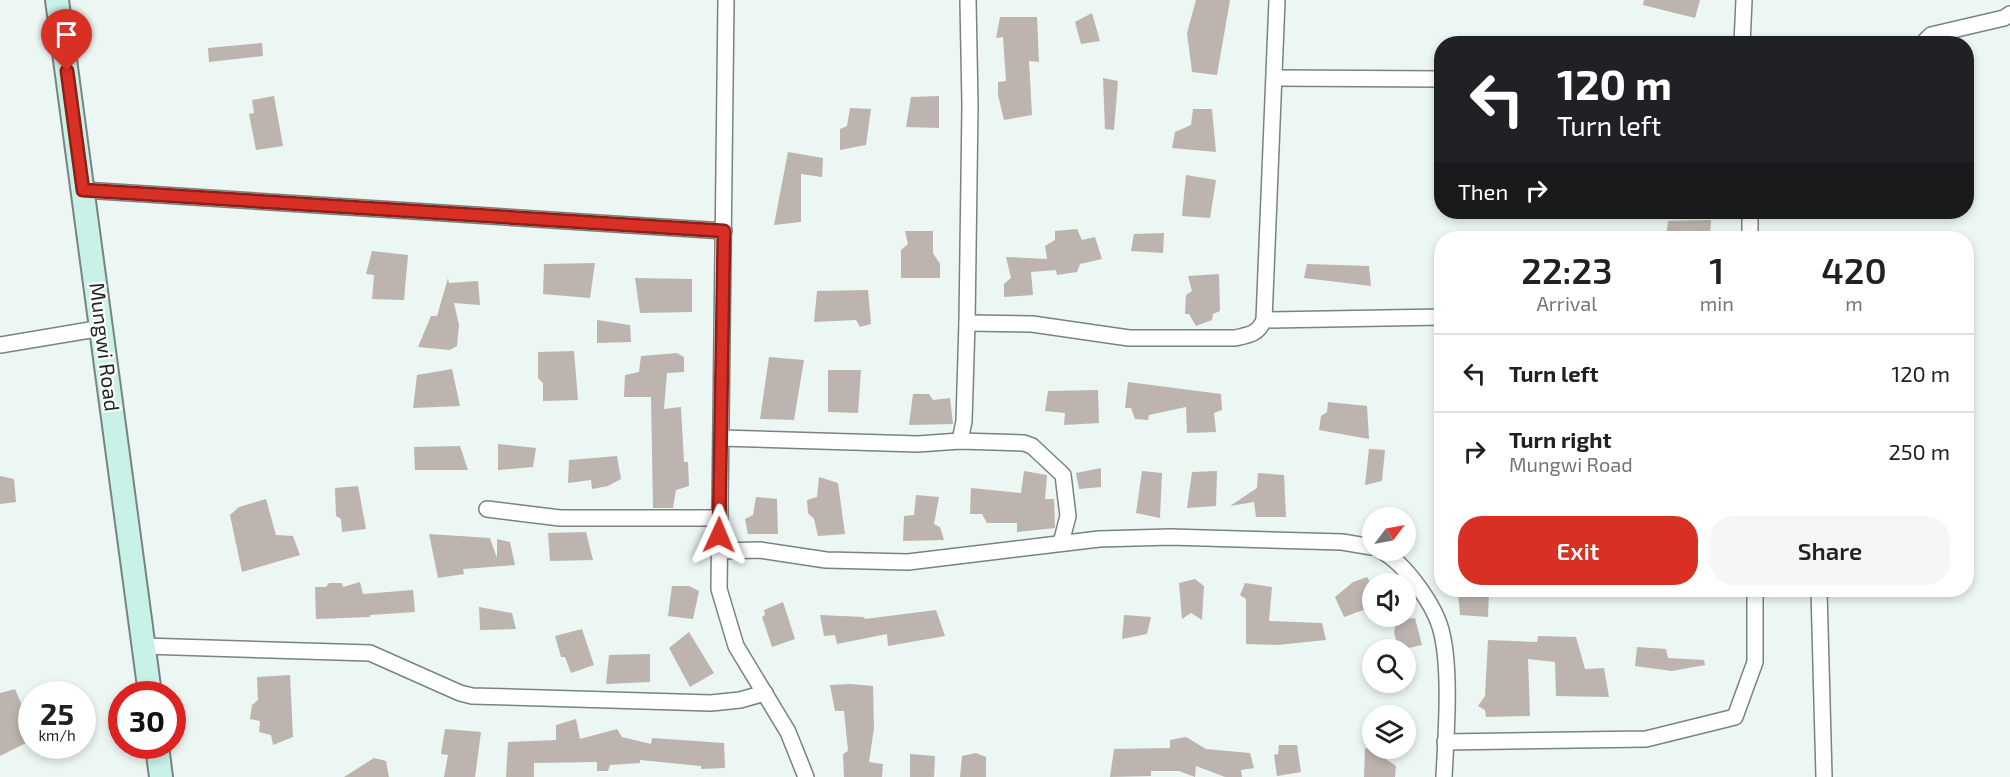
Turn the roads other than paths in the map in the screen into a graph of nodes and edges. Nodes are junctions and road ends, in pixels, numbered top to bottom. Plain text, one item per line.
1 (57, 0) edge
2 (726, 0) edge
3 (968, 0) edge
4 (1276, 0) edge
5 (1744, 0) edge
6 (2010, 14) edge
7 (1742, 36) edge
8 (1931, 36) edge
9 (1275, 78) junction
10 (1434, 79) edge
11 (83, 190) junction
12 (724, 231) junction
13 (1434, 317) edge
14 (1264, 320) junction
15 (968, 323) junction
16 (102, 328) junction
17 (0, 345) edge
18 (721, 438) junction
19 (960, 441) junction
20 (487, 509) dead end
21 (719, 518) junction
22 (1061, 543) junction
23 (1362, 545) edge
24 (718, 551) junction
25 (1397, 561) edge
26 (1755, 597) edge
27 (1819, 597) edge
28 (144, 646) junction
29 (148, 681) edge
30 (765, 693) junction
31 (1445, 742) junction
32 (159, 759) edge
33 (161, 777) edge
34 (806, 777) edge
35 (1444, 777) edge
36 (1824, 777) edge

1 - 11 main road, Mungwi Road
2 - 12 street
3 - 15 street
4 - 9 street
5 - 7 street
6 - 8 street
9 - 10 street
9 - 14 street
11 - 12 street
11 - 16 main road, Mungwi Road
12 - 18 street
13 - 14 street
14 - 15 street
15 - 19 street
16 - 17 street
16 - 28 main road, Mungwi Road
18 - 19 street
18 - 21 street
19 - 22 street
20 - 21 street
21 - 24 street
22 - 23 street
22 - 24 street
24 - 30 street
25 - 31 street
26 - 31 street
27 - 36 street
28 - 29 main road, Mungwi Road
28 - 30 street
30 - 34 street
31 - 35 street
32 - 33 main road

